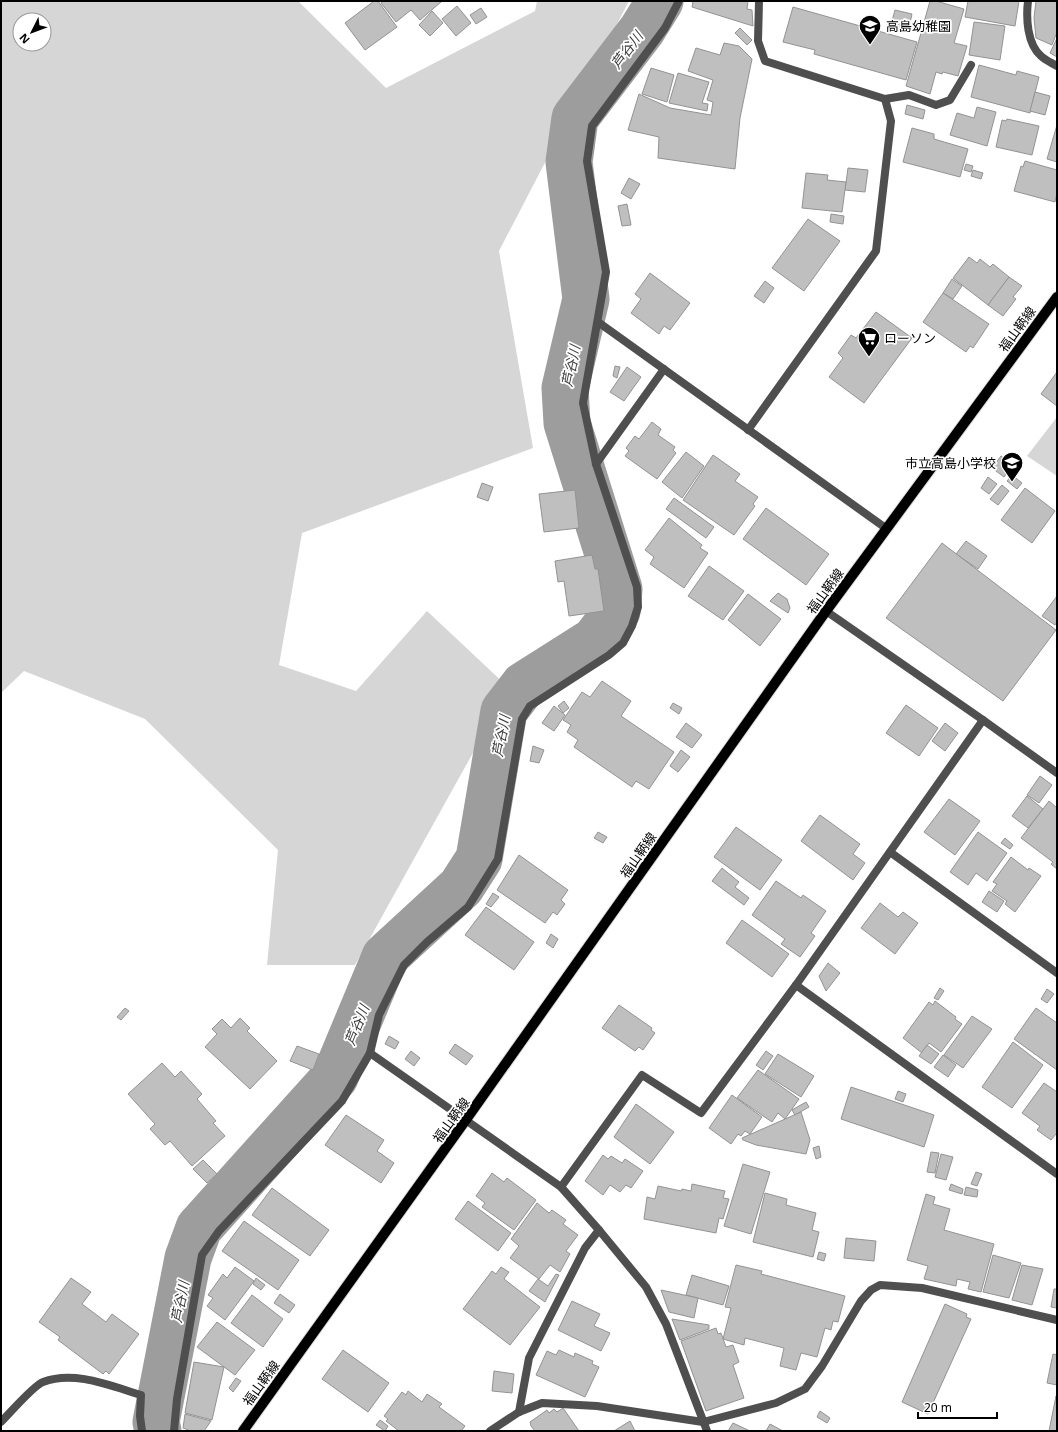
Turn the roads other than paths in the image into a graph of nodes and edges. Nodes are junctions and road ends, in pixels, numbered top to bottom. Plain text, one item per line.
1 (679, 1) edge
2 (759, 1) edge
3 (1028, 1) edge
4 (971, 66) dead end
5 (1057, 66) edge
6 (886, 98) junction
7 (1057, 297) edge
8 (598, 322) junction
9 (664, 369) junction
10 (748, 430) junction
11 (596, 464) junction
12 (887, 529) junction
13 (826, 611) junction
14 (983, 720) junction
15 (1057, 773) edge
16 (890, 852) junction
17 (1057, 973) edge
18 (796, 985) junction
19 (370, 1053) junction
20 (466, 1121) junction
21 (1057, 1174) edge
22 (561, 1187) junction
23 (599, 1230) junction
24 (1057, 1320) edge
25 (519, 1412) junction
26 (1, 1422) edge
27 (703, 1422) junction
28 (142, 1431) edge
29 (174, 1431) edge
30 (243, 1431) edge
31 (490, 1431) edge
32 (707, 1431) edge

1 - 8 street
2 - 6 street
3 - 5 street
4 - 6 street
6 - 10 street
7 - 12 main road, 福山鞆線
8 - 9 street
8 - 11 street
9 - 10 street
9 - 11 street
10 - 12 street
11 - 19 street
12 - 13 main road, 福山鞆線
13 - 14 street
13 - 20 main road, 福山鞆線
14 - 15 street
14 - 16 street
16 - 17 street
16 - 18 street
18 - 21 street
18 - 22 street
19 - 20 street
19 - 29 street
20 - 22 street
20 - 30 main road, 福山鞆線
22 - 23 street
23 - 25 street
23 - 27 street
24 - 27 street
25 - 27 street
25 - 31 street
26 - 28 street
27 - 32 street

